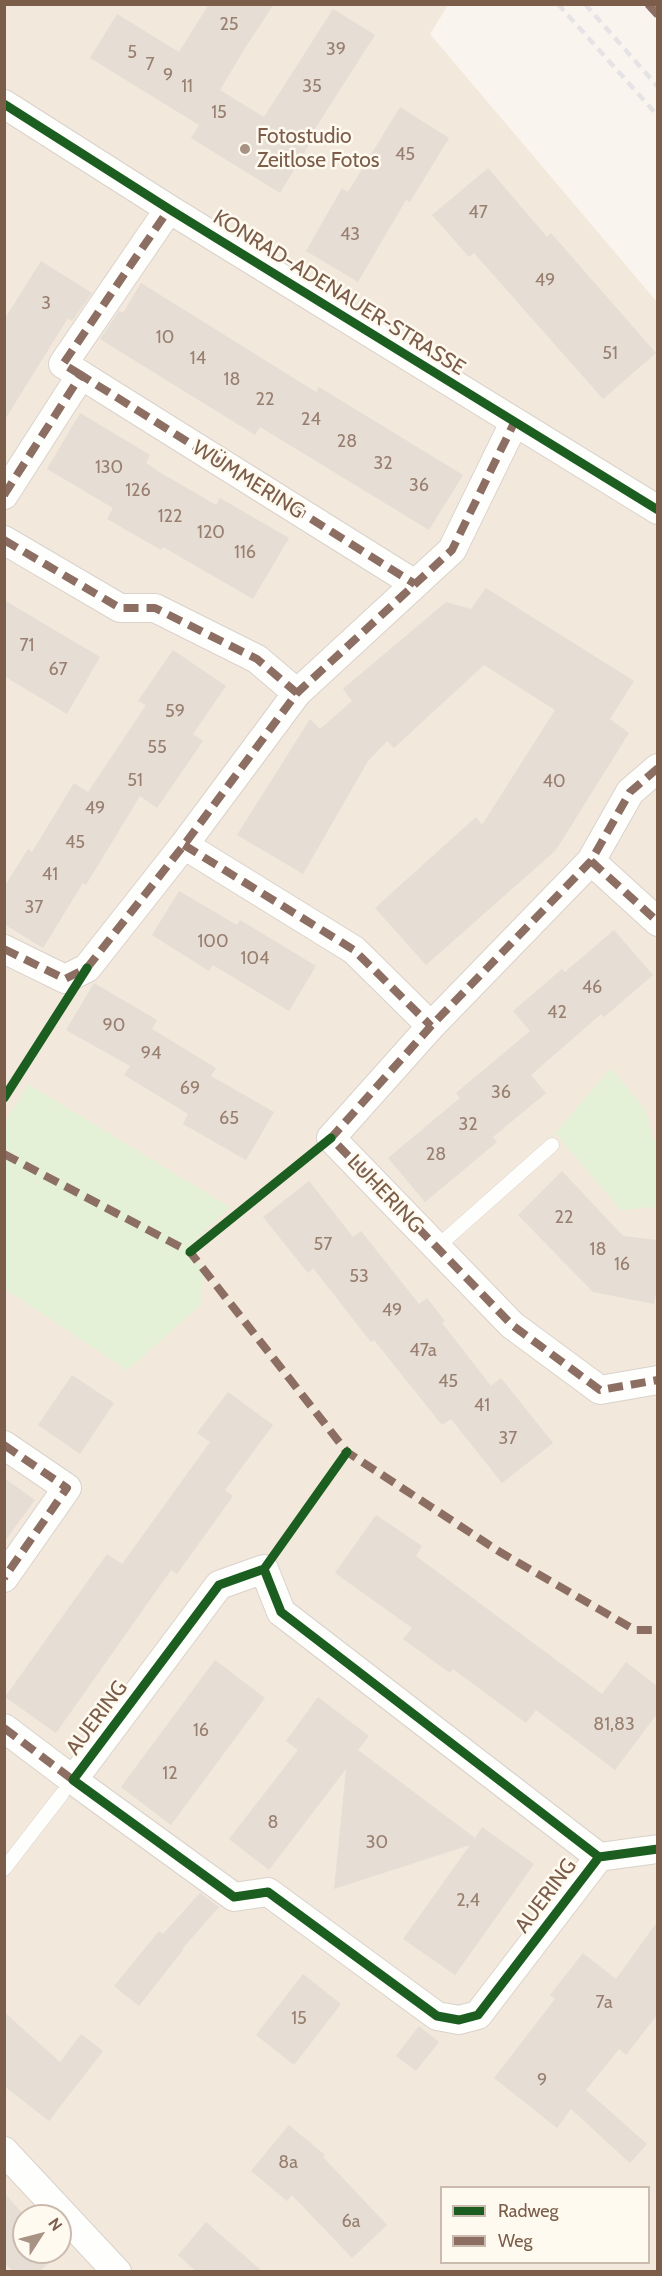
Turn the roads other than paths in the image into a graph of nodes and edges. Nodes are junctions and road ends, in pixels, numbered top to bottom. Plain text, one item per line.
1 (5, 106) edge
2 (169, 209) junction
3 (81, 375) junction
4 (514, 423) junction
5 (4, 495) edge
6 (657, 510) edge
7 (4, 540) edge
8 (415, 584) junction
9 (297, 693) junction
10 (657, 768) edge
11 (184, 845) junction
12 (591, 861) junction
13 (657, 922) edge
14 (4, 949) edge
15 (431, 1026) junction
16 (552, 1146) dead end
17 (437, 1247) junction
18 (657, 1380) edge
19 (4, 1445) edge
20 (4, 1578) edge
21 (4, 1728) edge
22 (68, 1787) junction
23 (657, 1849) edge
24 (599, 1857) junction
25 (4, 1869) edge
26 (4, 2151) edge
27 (117, 2271) edge

1 - 2 street, KONRAD-ADENAUER-STRASSE
2 - 3 street, WÜMMERING
2 - 4 street, KONRAD-ADENAUER-STRASSE
3 - 5 street
3 - 8 street, WÜMMERING
4 - 6 street, KONRAD-ADENAUER-STRASSE
4 - 8 street
7 - 9 street
8 - 9 street
9 - 11 street
10 - 12 street, LUHERING
11 - 14 street
11 - 15 street
12 - 13 street
12 - 15 street, LUHERING
15 - 17 street, LUHERING
16 - 17 lane
17 - 18 street, LUHERING
19 - 20 street
21 - 22 street
22 - 24 street, AUERING
22 - 24 street, AUERING
22 - 25 lane
23 - 24 street, AUERING
26 - 27 street

